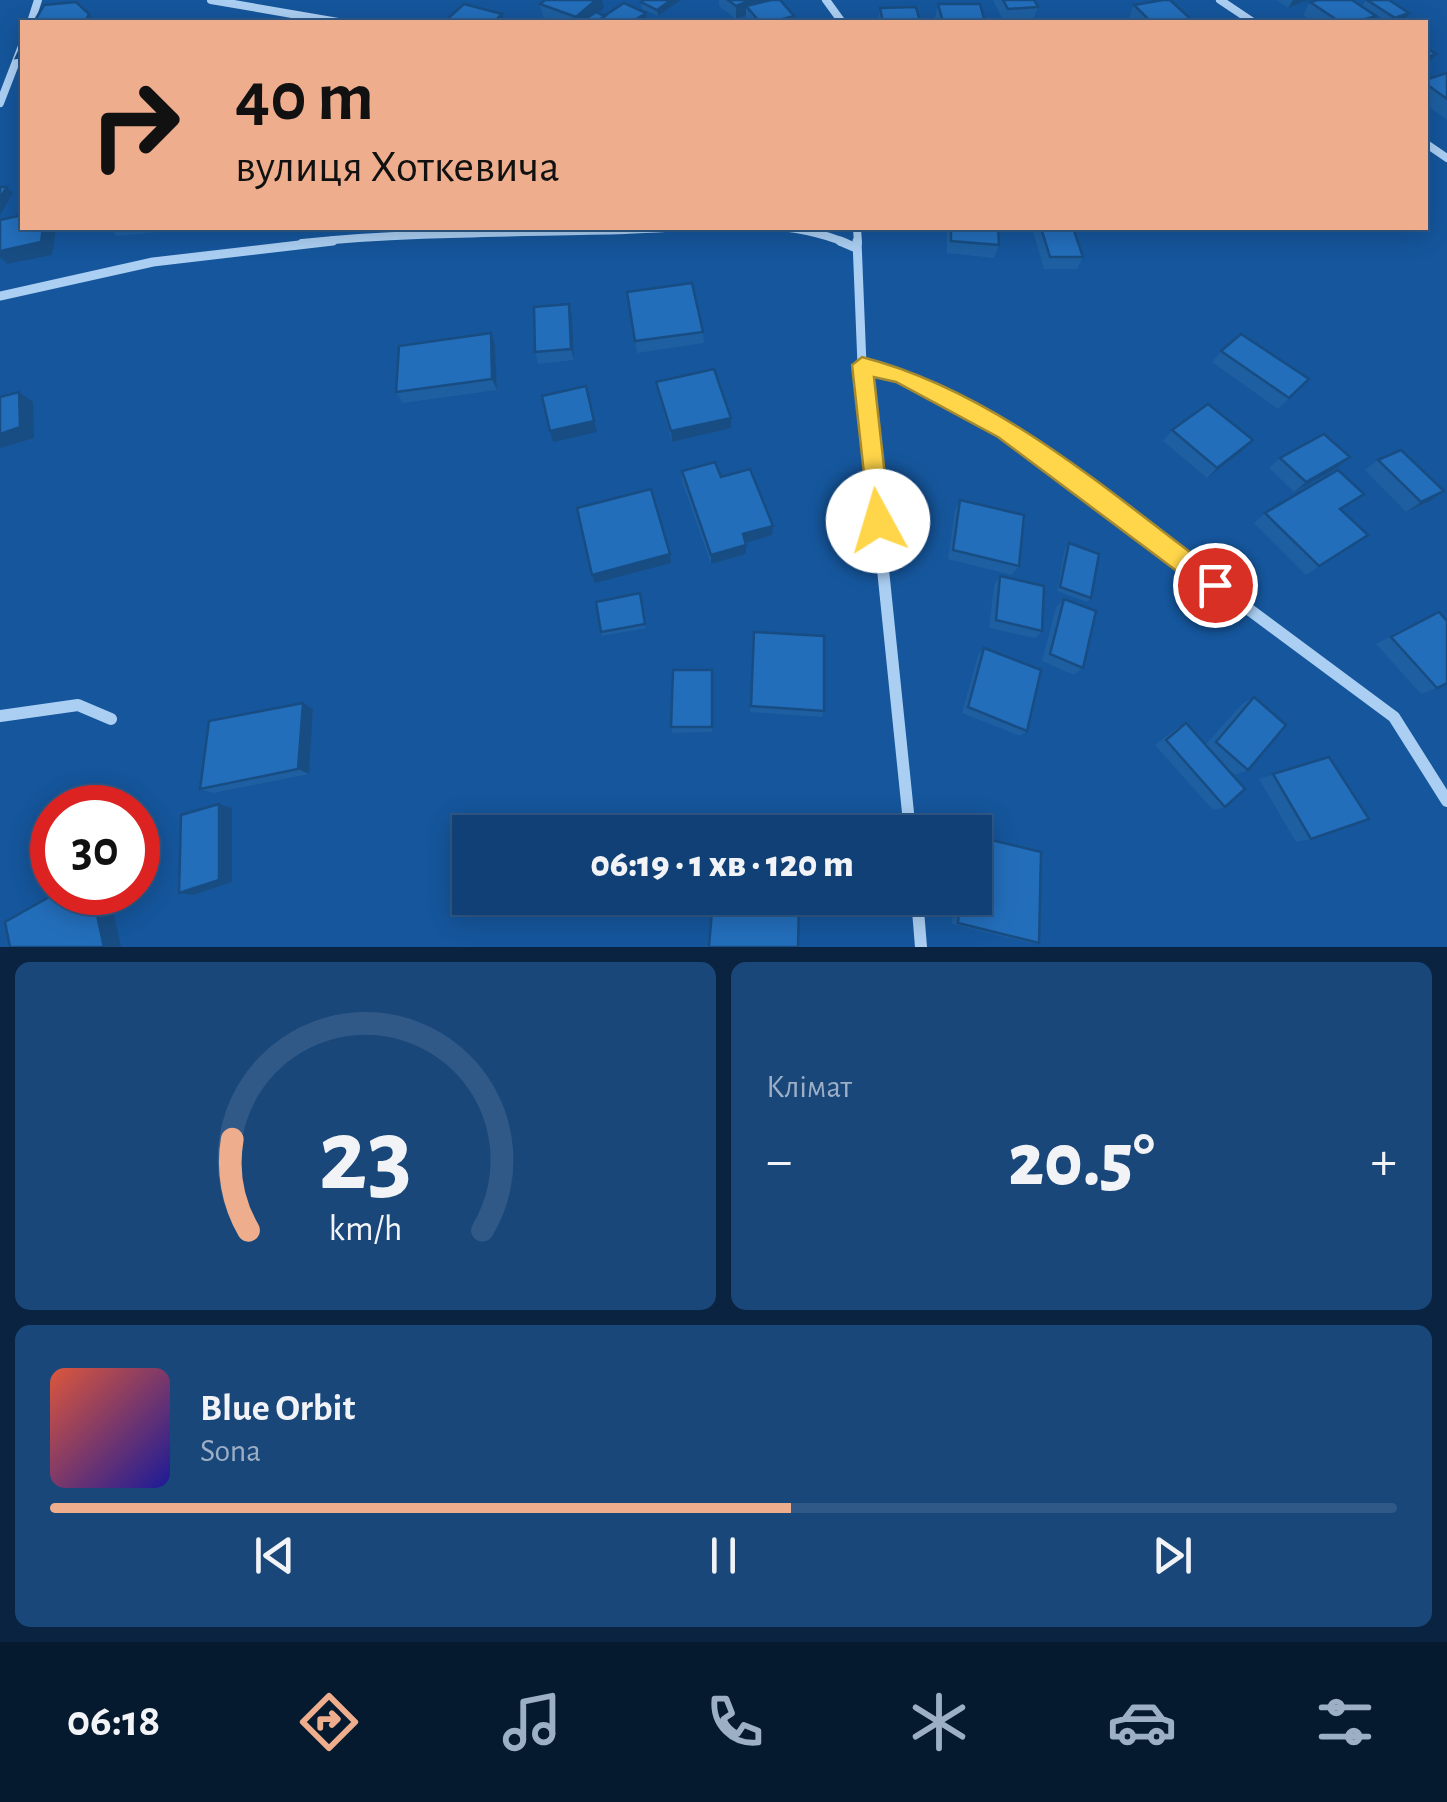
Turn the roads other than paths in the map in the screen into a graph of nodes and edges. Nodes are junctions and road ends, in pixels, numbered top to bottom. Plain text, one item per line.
1 (211, 0) edge
2 (1220, 0) edge
3 (326, 20) edge
4 (1251, 20) edge
5 (20, 51) edge
6 (0, 103) edge
7 (612, 230) edge
8 (793, 230) edge
9 (856, 230) edge
10 (854, 247) junction
11 (0, 296) edge
12 (862, 365) junction
13 (0, 716) edge
14 (111, 719) dead end
15 (1447, 801) edge
16 (908, 815) edge
17 (918, 915) edge
18 (922, 947) edge

1 - 3 street
2 - 4 street
5 - 6 street
7 - 11 street
8 - 10 street
9 - 10 street
10 - 12 street
12 - 15 street
12 - 16 street
13 - 14 street
17 - 18 street

